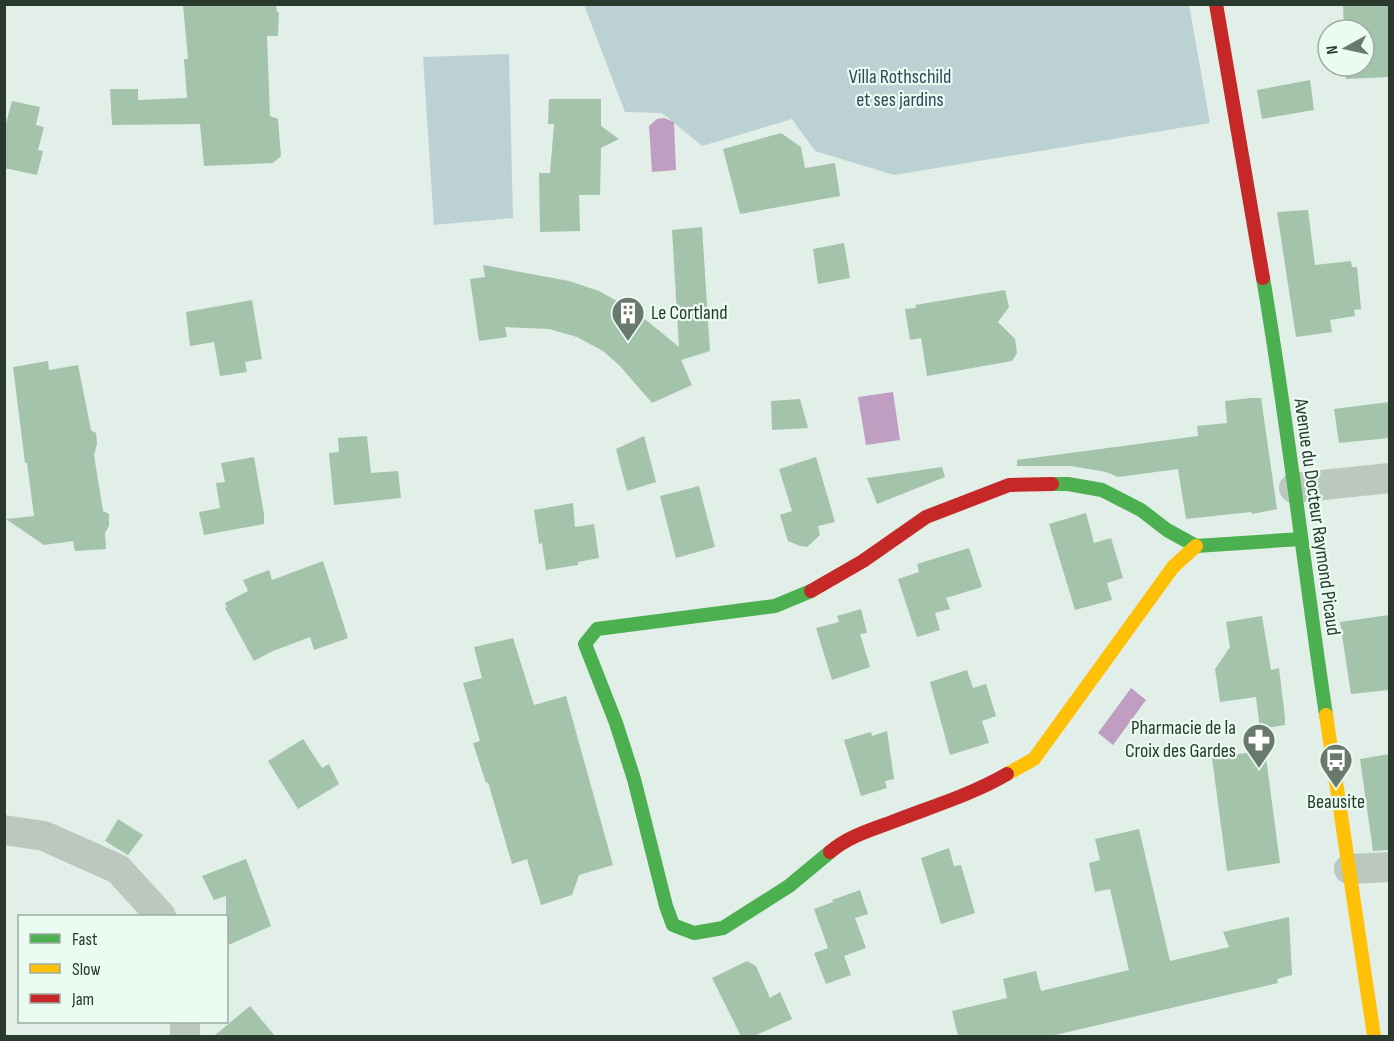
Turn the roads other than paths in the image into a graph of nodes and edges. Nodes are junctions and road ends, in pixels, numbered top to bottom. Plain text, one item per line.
1 (1216, 4) edge
2 (1389, 478) edge
3 (1294, 488) junction
4 (1301, 539) junction
5 (1196, 546) junction
6 (4, 830) edge
7 (1389, 867) edge
8 (1349, 869) junction
9 (160, 915) edge
10 (1374, 1036) edge

1 - 3 street, Avenue du Docteur Raymond Picaud
2 - 3 street
3 - 4 street, Avenue du Docteur Raymond Picaud
4 - 5 street
4 - 8 street, Avenue du Docteur Raymond Picaud
5 - 5 street
6 - 9 street
7 - 8 street
8 - 10 street, Avenue du Docteur Raymond Picaud

